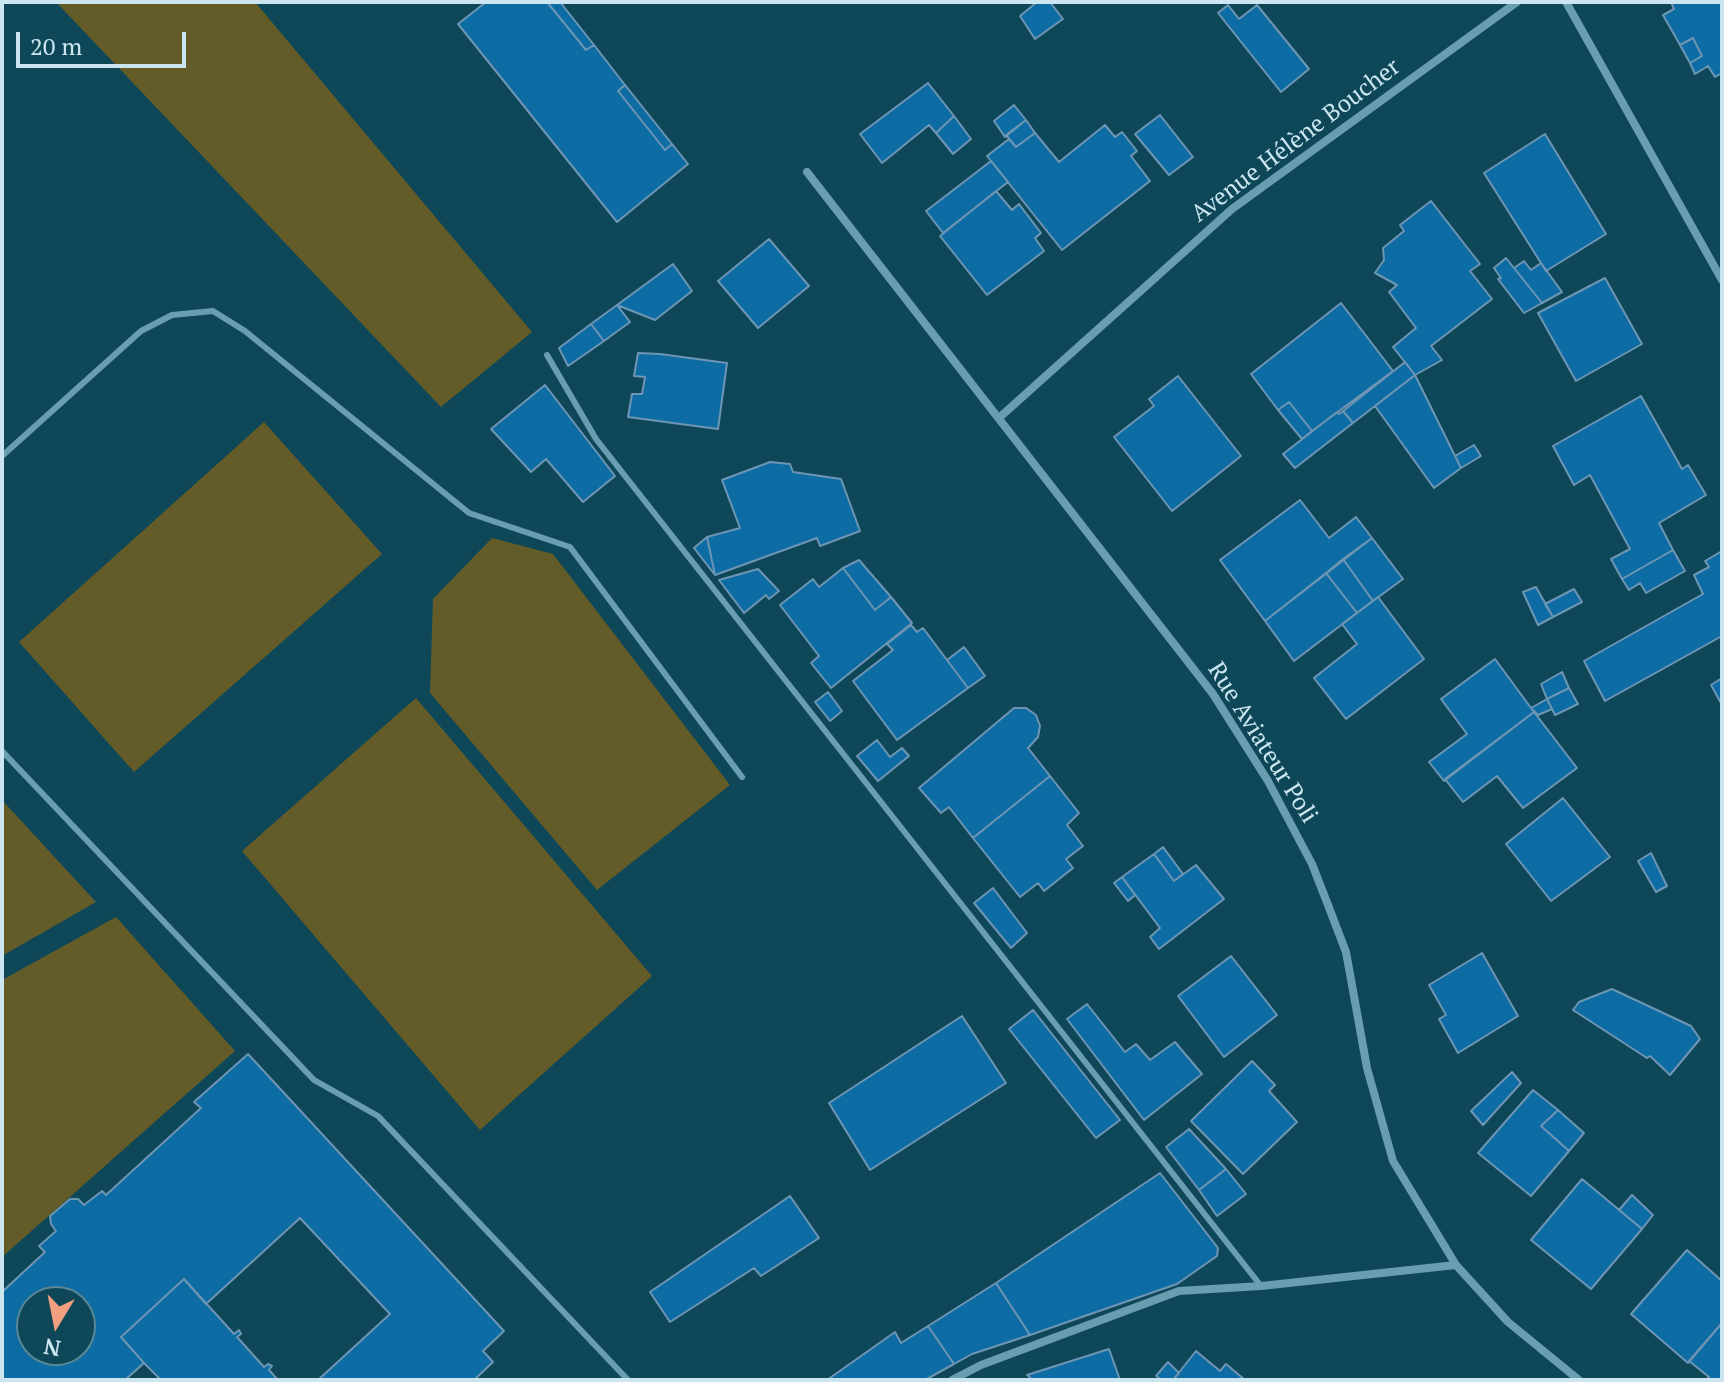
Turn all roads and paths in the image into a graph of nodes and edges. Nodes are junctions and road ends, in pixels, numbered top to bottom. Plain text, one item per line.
1 (1517, 2) edge
2 (1566, 2) edge
3 (807, 172) dead end
4 (1722, 280) edge
5 (547, 355) dead end
6 (1000, 417) junction
7 (2, 456) edge
8 (2, 751) edge
9 (742, 777) dead end
10 (1456, 1265) junction
11 (1261, 1286) junction
12 (628, 1380) edge
13 (952, 1380) edge
14 (1579, 1380) edge

1 - 6 street, Avenue Hélène Boucher
2 - 4 street
3 - 6 street, Rue Aviateur Poli
5 - 11 lane
6 - 10 street, Rue Aviateur Poli
7 - 9 lane
8 - 12 lane
10 - 11 street
10 - 14 street, Rue Aviateur Poli
11 - 13 street

